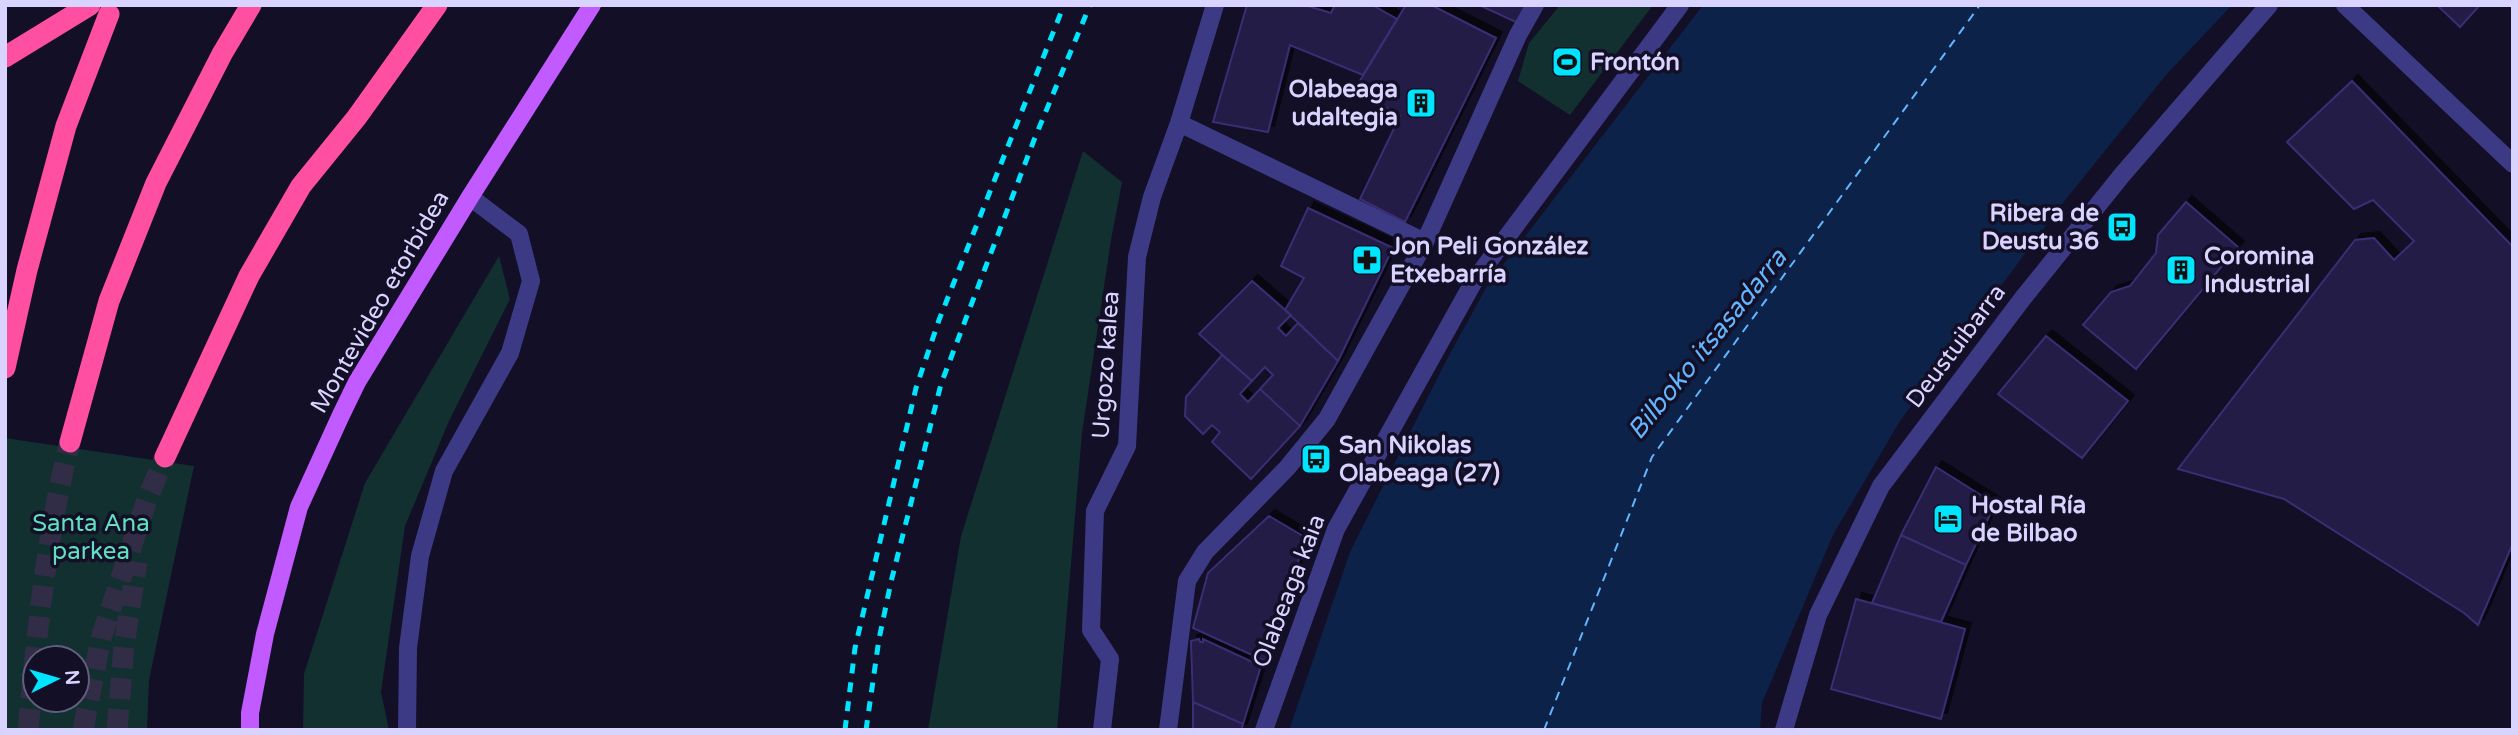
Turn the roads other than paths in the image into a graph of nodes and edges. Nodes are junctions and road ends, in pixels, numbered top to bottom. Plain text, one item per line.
1 (251, 5) edge
2 (437, 5) edge
3 (592, 5) edge
4 (1215, 5) edge
5 (1535, 5) edge
6 (1680, 5) edge
7 (2269, 5) edge
8 (2346, 5) edge
9 (99, 10) edge
10 (5, 57) edge
11 (1179, 123) junction
12 (2513, 164) edge
13 (470, 197) junction
14 (1425, 242) junction
15 (5, 368) edge
16 (70, 442) tunnel mouth
17 (165, 457) tunnel mouth
18 (250, 730) edge
19 (407, 730) edge
20 (1102, 730) edge
21 (1168, 730) edge
22 (1264, 730) edge
23 (1784, 730) edge

1 - 16 highway
2 - 17 highway
3 - 13 main road, Montevideo etorbidea
4 - 11 street, Urgozo kalea
5 - 14 street
6 - 22 street, Olabeaga kaia
7 - 23 street, Deustuibarra
8 - 12 street
9 - 10 highway
9 - 15 highway
11 - 14 street
11 - 20 street, Urgozo kalea
13 - 18 main road, Montevideo etorbidea
13 - 19 street
14 - 21 street

